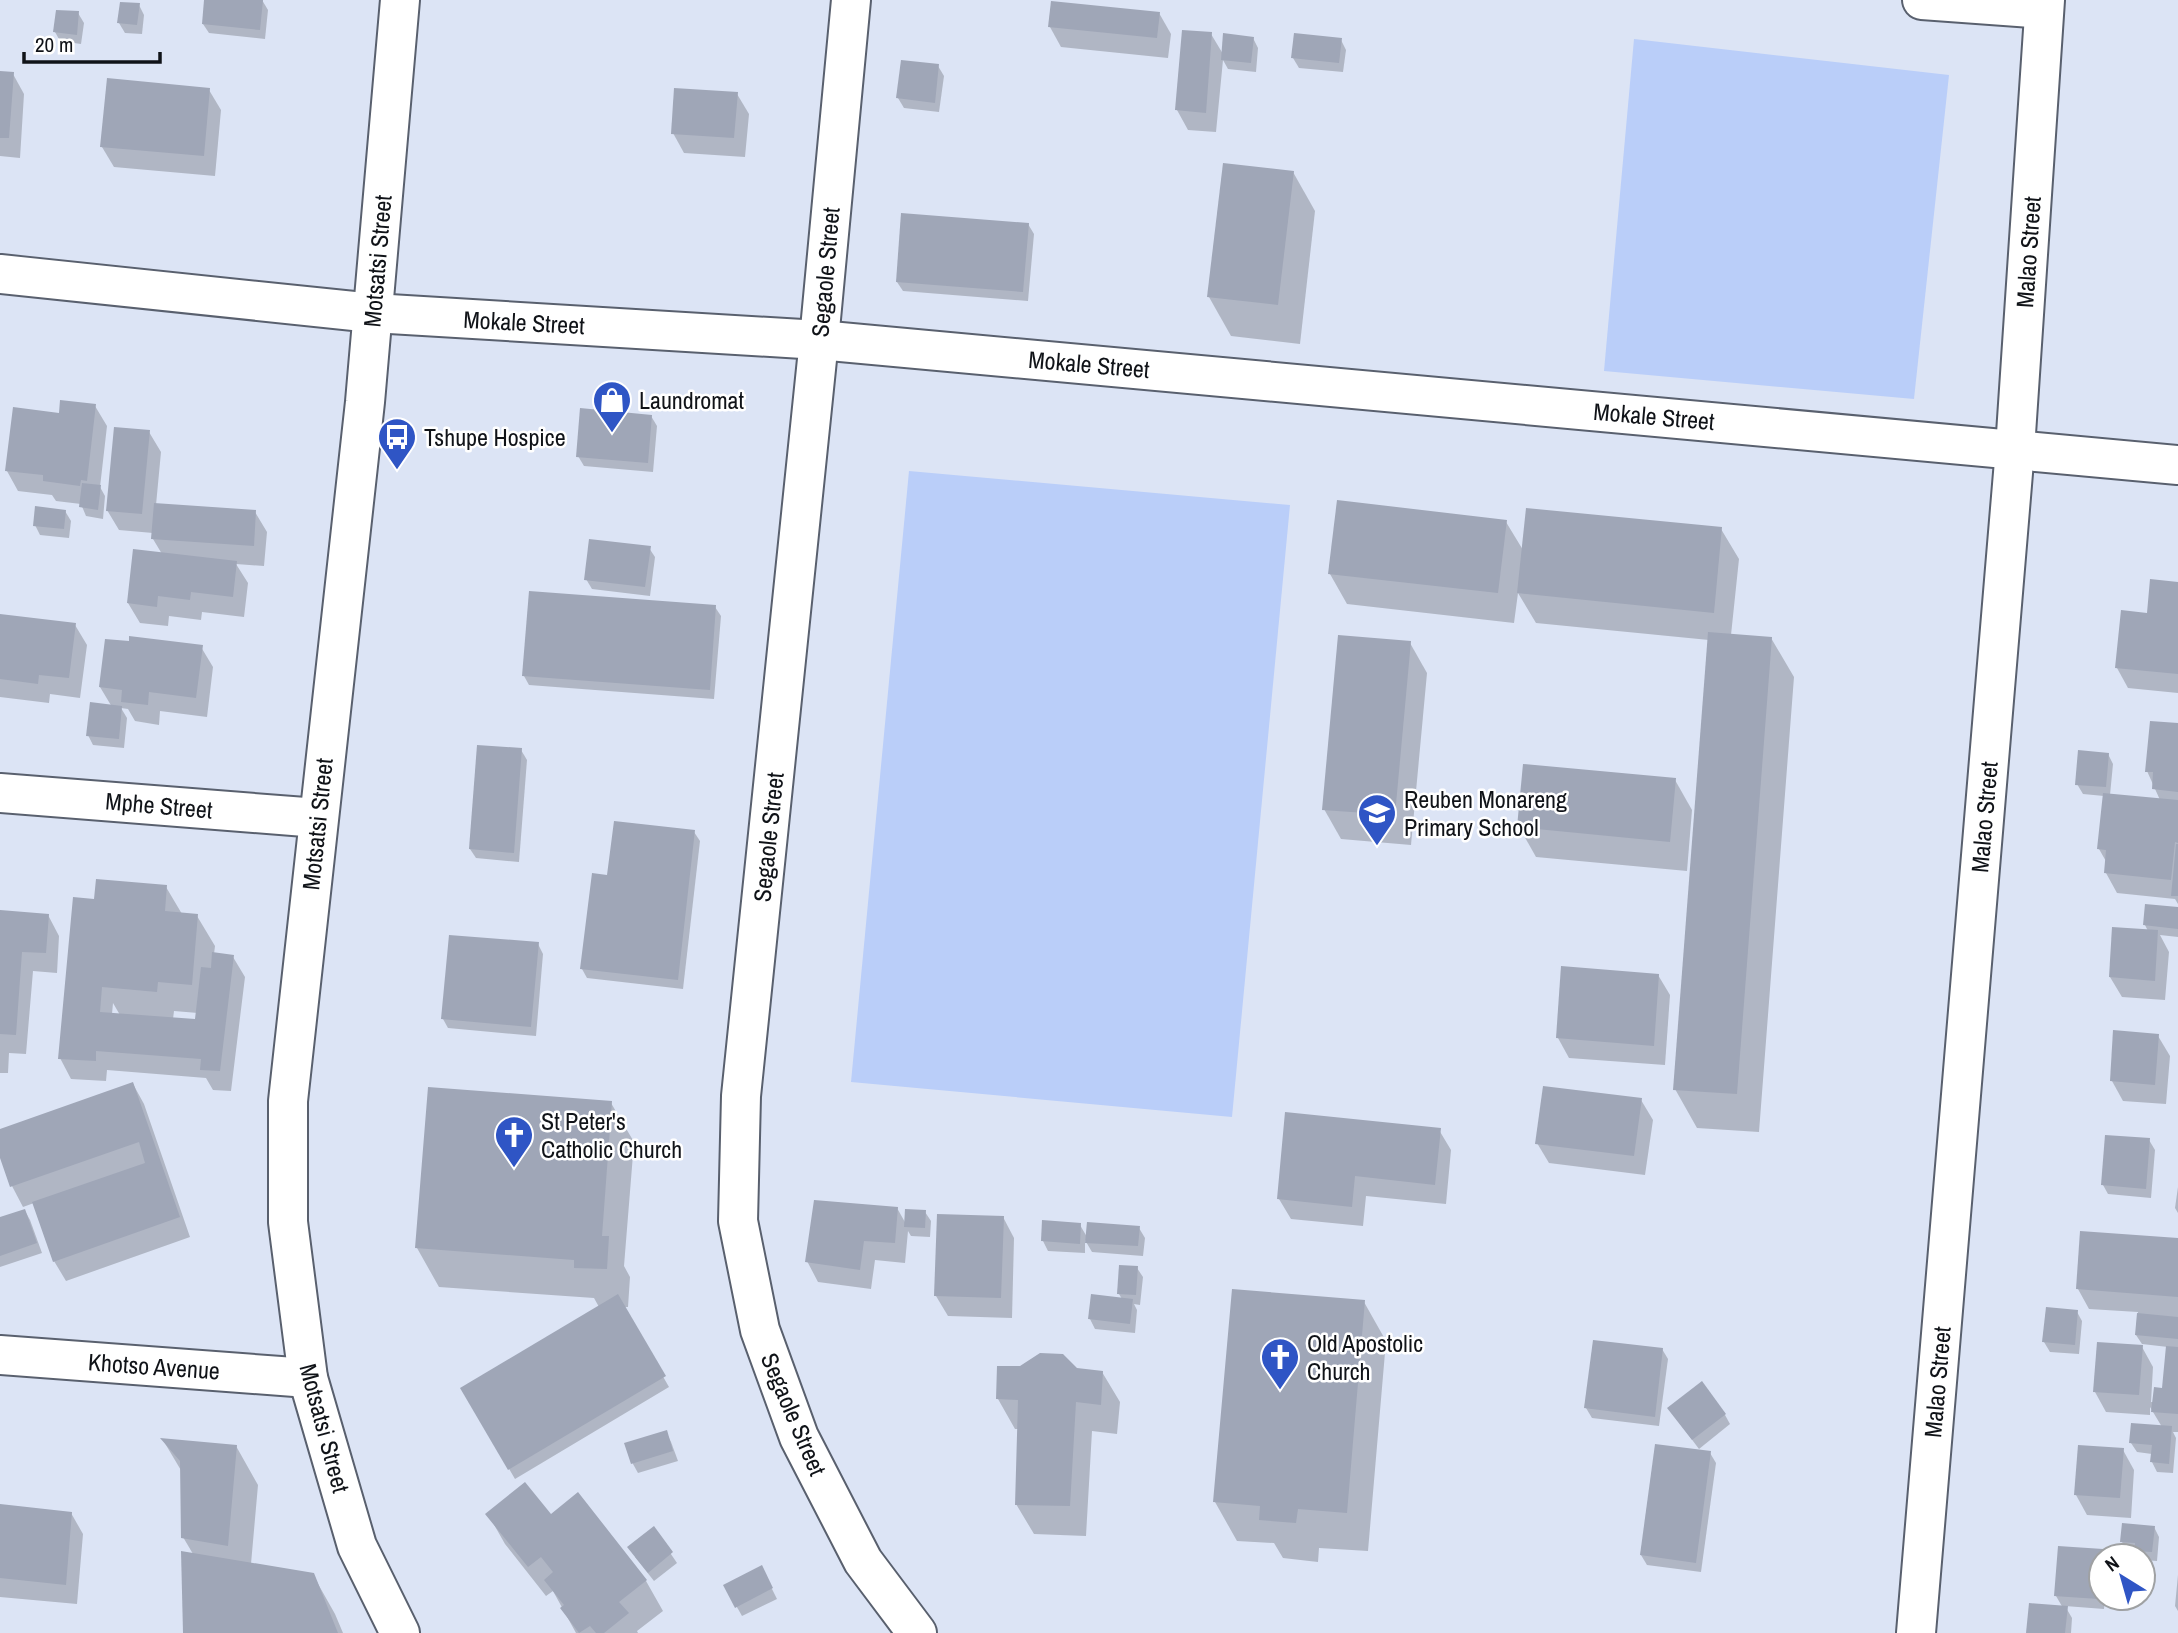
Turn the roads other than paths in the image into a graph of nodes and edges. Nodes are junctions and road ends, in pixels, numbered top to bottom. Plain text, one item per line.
1 (400, 0) edge
2 (851, 0) edge
3 (1922, 0) edge
4 (2045, 5) edge
5 (0, 274) edge
6 (373, 313) junction
7 (819, 340) junction
8 (2015, 449) junction
9 (2178, 465) edge
10 (0, 793) edge
11 (318, 818) junction
12 (0, 1354) edge
13 (308, 1378) junction
14 (400, 1633) edge
15 (917, 1633) edge
16 (1916, 1633) edge

1 - 6 street, Motsatsi Street
2 - 7 street, Segaole Street
3 - 4 street
4 - 8 street, Malao Street
5 - 6 street, Mokale Street
6 - 7 street, Mokale Street
6 - 11 street, Motsatsi Street
7 - 8 street, Mokale Street
7 - 15 street, Segaole Street
8 - 9 street, Mokale Street
8 - 16 street, Malao Street
10 - 11 street, Mphe Street
11 - 13 street, Motsatsi Street
12 - 13 street, Khotso Avenue
13 - 14 street, Motsatsi Street

